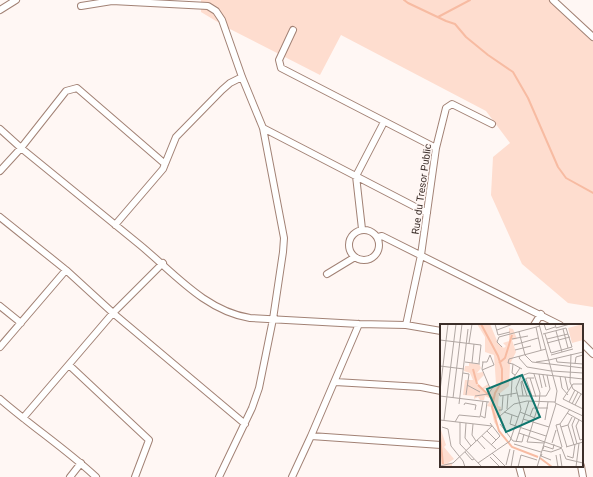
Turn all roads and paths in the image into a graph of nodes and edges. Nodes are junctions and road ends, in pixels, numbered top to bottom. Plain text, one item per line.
1 (16, 0) edge
2 (553, 0) edge
3 (81, 6) dead end
4 (0, 10) edge
5 (293, 30) dead end
6 (593, 37) edge
7 (242, 77) junction
8 (384, 122) junction
9 (492, 124) dead end
10 (262, 128) junction
11 (0, 129) edge
12 (21, 148) junction
13 (436, 148) junction
14 (165, 164) junction
15 (0, 171) edge
16 (356, 176) junction
17 (427, 213) junction
18 (0, 218) edge
19 (115, 225) junction
20 (362, 229) junction
21 (378, 237) junction
22 (421, 255) junction
23 (355, 257) junction
24 (163, 263) junction
25 (66, 270) junction
26 (327, 274) dead end
27 (0, 306) edge
28 (113, 313) junction
29 (541, 314) junction
30 (273, 319) junction
31 (21, 324) junction
32 (359, 324) junction
33 (406, 324) junction
34 (535, 324) edge
35 (558, 324) edge
36 (440, 331) edge
37 (583, 344) edge
38 (0, 347) edge
39 (593, 354) edge
40 (69, 365) junction
41 (335, 382) junction
42 (440, 392) edge
43 (0, 398) edge
44 (23, 418) junction
45 (245, 424) junction
46 (311, 436) junction
47 (440, 445) edge
48 (82, 463) junction
49 (519, 467) edge
50 (581, 467) edge
51 (70, 477) edge
52 (96, 477) edge
53 (135, 477) edge
54 (219, 477) edge
55 (292, 477) edge
56 (522, 477) edge
57 (583, 477) edge

1 - 4 street
2 - 6 street
3 - 7 street
5 - 8 street
7 - 10 street
7 - 14 street
8 - 13 street
8 - 16 street
9 - 13 street, Rue du Tresor Public
10 - 16 street
10 - 30 street
11 - 12 street
12 - 14 street
12 - 15 street
12 - 19 street
13 - 17 street, Rue du Tresor Public
14 - 19 street
16 - 17 street
16 - 20 street
17 - 22 street, Rue du Tresor Public
18 - 25 street
19 - 24 street
20 - 21 street
20 - 23 street
21 - 22 street
21 - 23 street
22 - 29 street
22 - 33 street, Rue du Tresor Public
23 - 26 street
24 - 28 street
24 - 30 street
25 - 28 street
25 - 31 street
27 - 31 street
28 - 40 street
28 - 45 street
29 - 34 street
29 - 35 street
30 - 32 street
30 - 45 street
31 - 38 street
32 - 33 street
32 - 41 street
33 - 36 street
37 - 39 street
40 - 44 street
40 - 53 street
41 - 42 street
41 - 46 street
43 - 44 street
44 - 48 street
45 - 54 street
46 - 47 street
46 - 55 street
48 - 51 street
48 - 52 street
49 - 56 street
50 - 57 street

